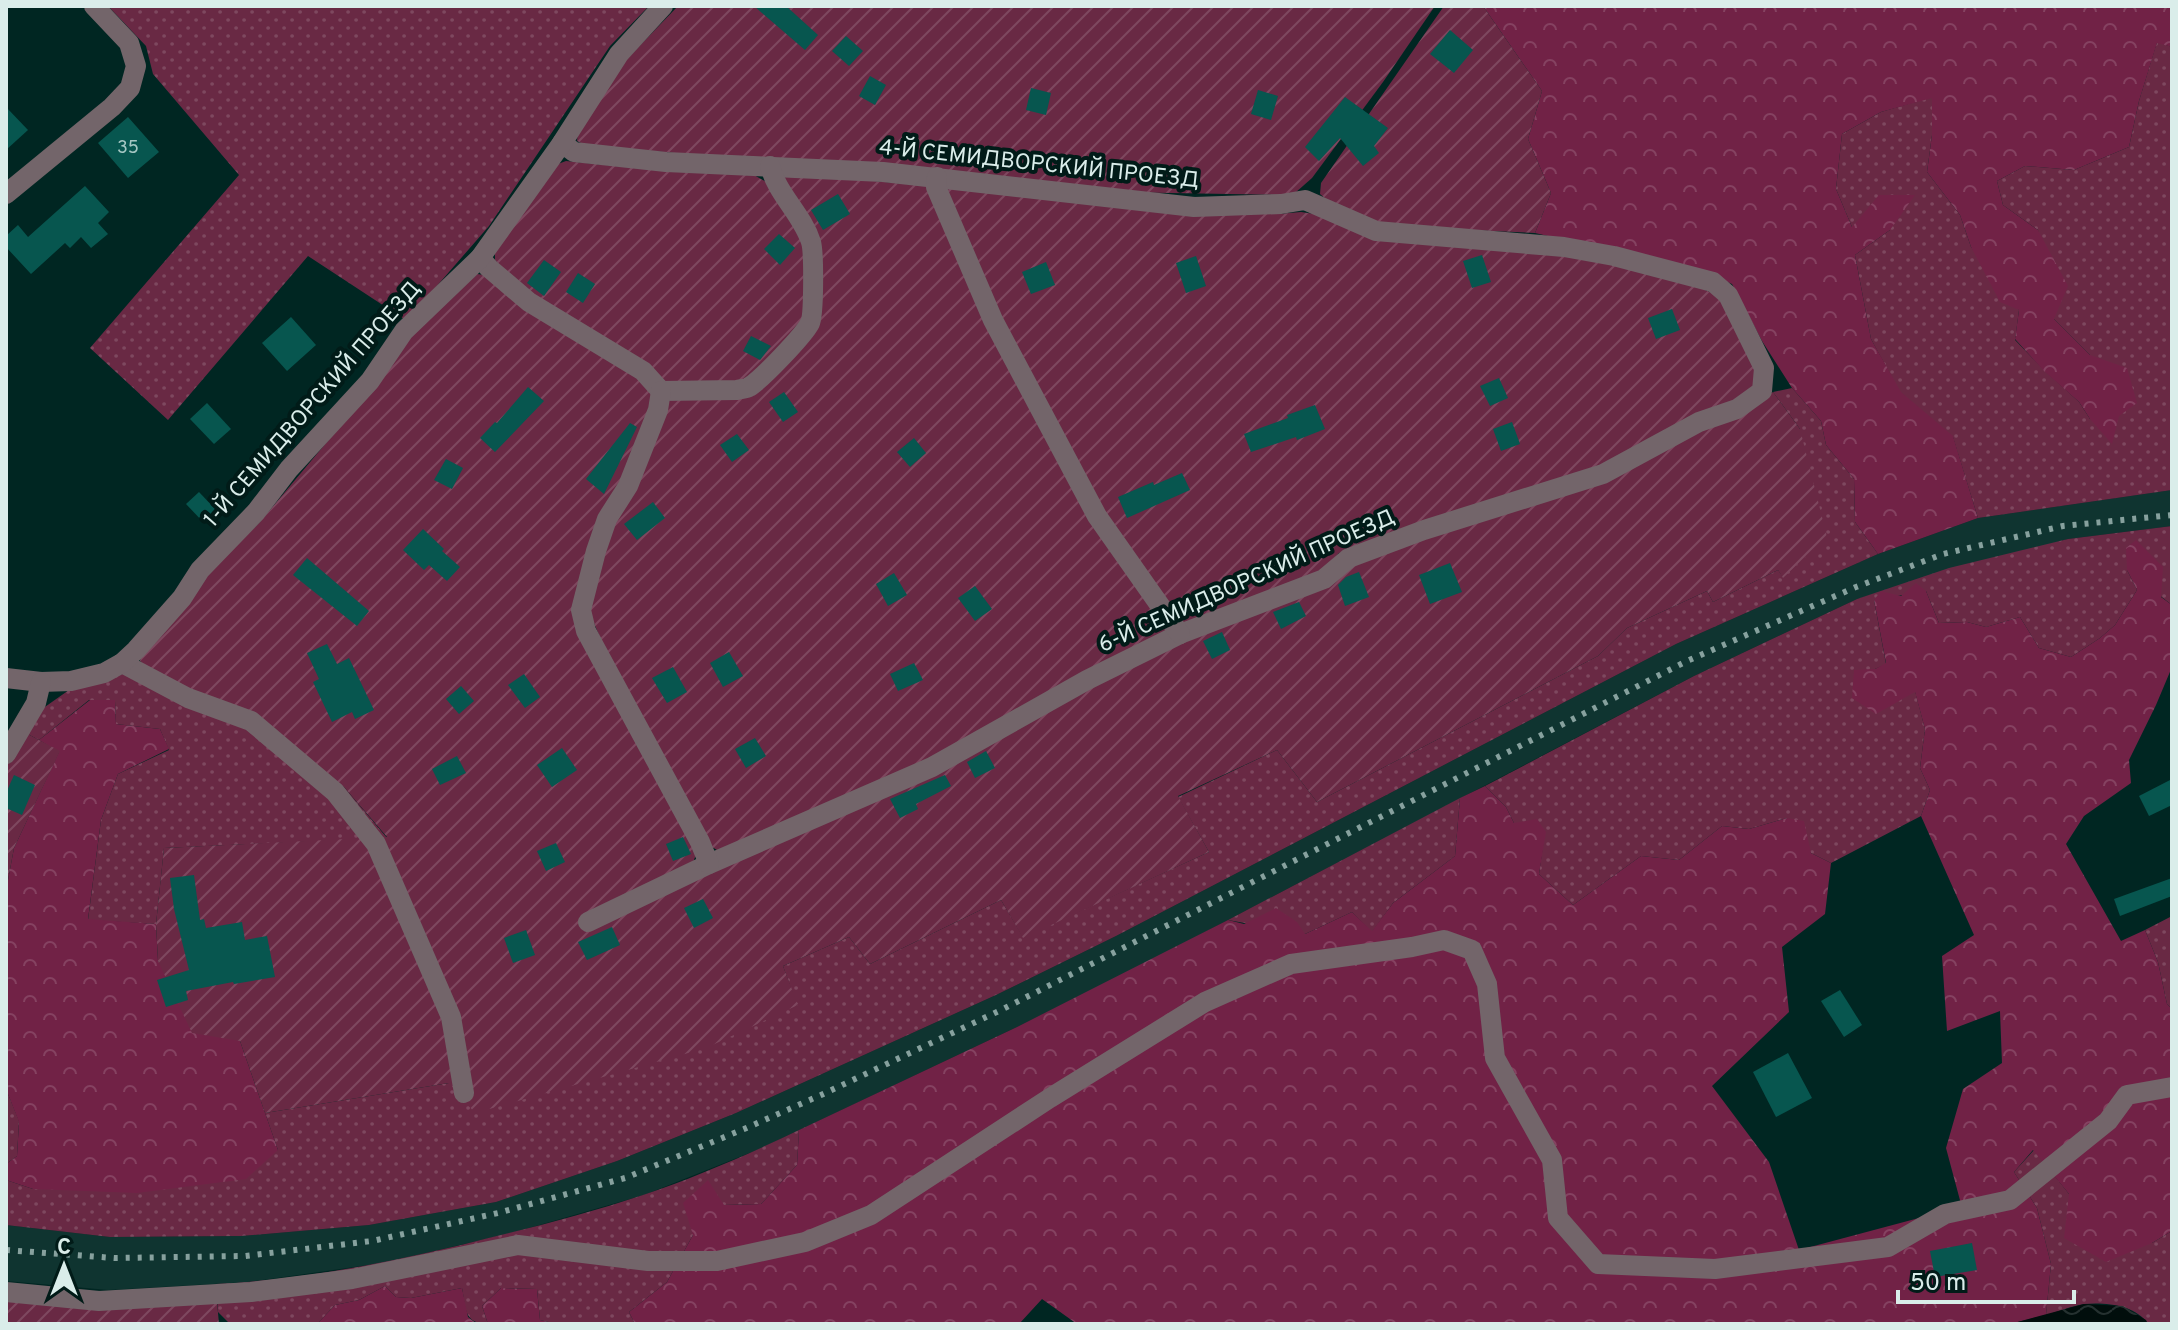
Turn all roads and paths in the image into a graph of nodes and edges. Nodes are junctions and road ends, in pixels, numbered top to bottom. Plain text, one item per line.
1 (94, 6) edge
2 (663, 6) edge
3 (562, 143) junction
4 (770, 166) junction
5 (937, 177) junction
6 (6, 194) edge
7 (480, 258) junction
8 (661, 391) junction
9 (1762, 391) joint
10 (1180, 634) junction
11 (113, 668) junction
12 (6, 678) edge
13 (41, 682) junction
14 (6, 754) edge
15 (709, 864) junction
16 (588, 922) dead end
17 (2172, 1087) edge
18 (464, 1093) dead end
19 (6, 1292) edge

1 - 6 street
2 - 3 street, 1-Й СЕМИДВОРСКИЙ ПРОЕЗД
3 - 4 street, 4-Й СЕМИДВОРСКИЙ ПРОЕЗД
3 - 7 street, 1-Й СЕМИДВОРСКИЙ ПРОЕЗД
4 - 5 street, 4-Й СЕМИДВОРСКИЙ ПРОЕЗД
4 - 8 street
5 - 9 street, 4-Й СЕМИДВОРСКИЙ ПРОЕЗД
5 - 10 street
7 - 8 street
7 - 11 street, 1-Й СЕМИДВОРСКИЙ ПРОЕЗД
8 - 15 street
9 - 10 street, 6-Й СЕМИДВОРСКИЙ ПРОЕЗД
10 - 15 street, 6-Й СЕМИДВОРСКИЙ ПРОЕЗД
11 - 13 street
11 - 18 street
12 - 13 street
13 - 14 street
15 - 16 street, 6-Й СЕМИДВОРСКИЙ ПРОЕЗД
17 - 19 street

